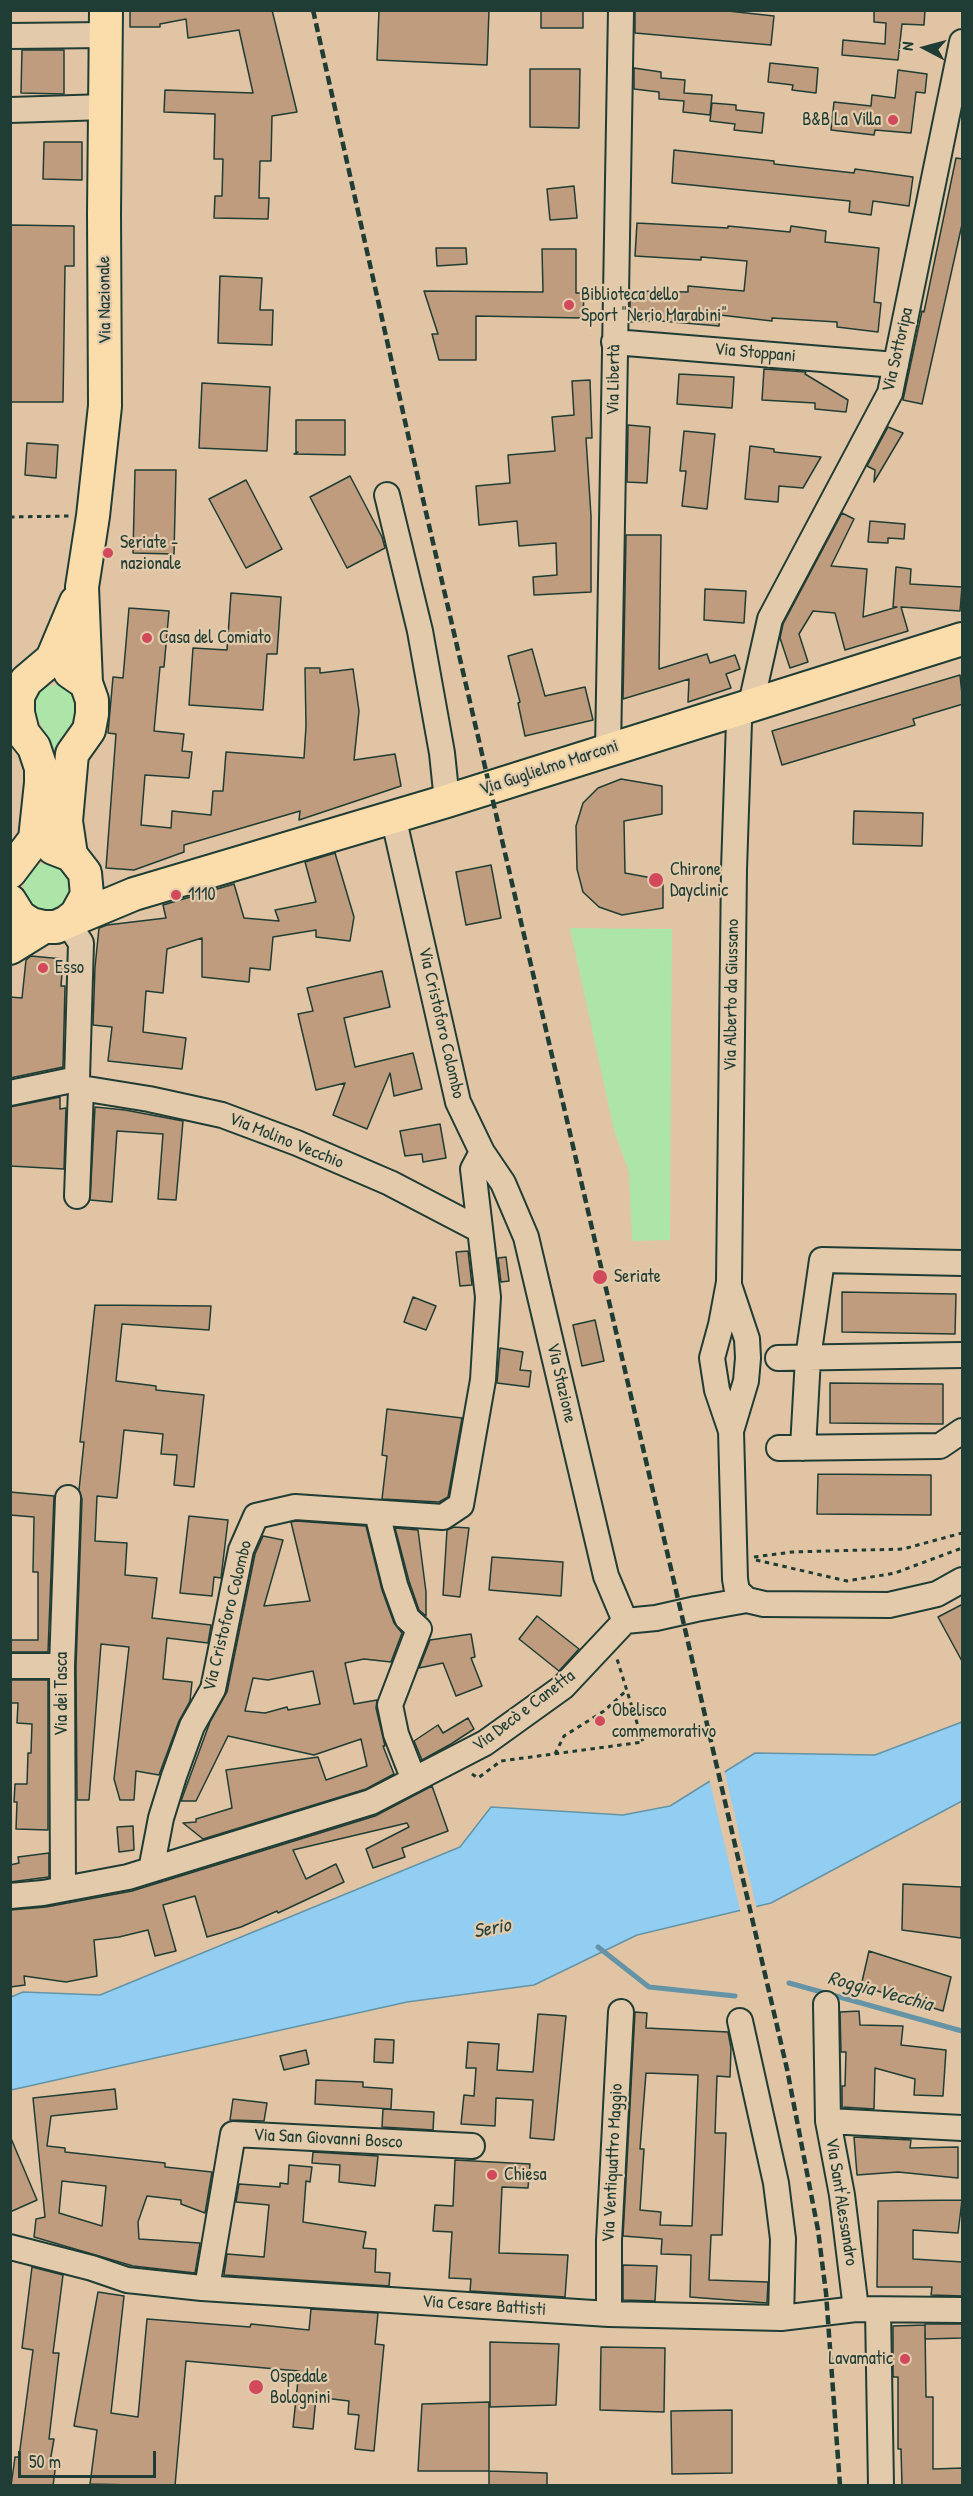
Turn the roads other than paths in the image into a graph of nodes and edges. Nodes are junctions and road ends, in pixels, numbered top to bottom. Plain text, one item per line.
1 (621, 10) edge
2 (106, 23) edge
3 (10, 36) edge
4 (963, 42) edge
5 (105, 107) junction
6 (10, 110) edge
7 (614, 342) junction
8 (896, 365) junction
9 (387, 495) dead end
10 (82, 587) junction
11 (963, 639) edge
12 (37, 671) junction
13 (86, 683) junction
14 (14, 697) edge
15 (744, 706) junction
16 (17, 732) edge
17 (608, 749) junction
18 (447, 801) junction
19 (393, 816) junction
20 (78, 864) junction
21 (16, 865) edge
22 (134, 894) junction
23 (10, 901) edge
24 (55, 925) junction
25 (10, 948) edge
26 (79, 1084) junction
27 (10, 1093) edge
28 (482, 1152) junction
29 (77, 1196) dead end
30 (480, 1230) junction
31 (963, 1263) edge
32 (732, 1325) junction
33 (963, 1355) edge
34 (778, 1358) dead end
35 (808, 1358) junction
36 (717, 1390) junction
37 (742, 1392) junction
38 (731, 1431) junction
39 (963, 1431) edge
40 (779, 1448) dead end
41 (803, 1448) junction
42 (68, 1498) dead end
43 (377, 1513) junction
44 (963, 1580) edge
45 (747, 1600) junction
46 (625, 1621) junction
47 (10, 1666) edge
48 (62, 1666) junction
49 (414, 1780) junction
50 (151, 1870) junction
51 (63, 1890) junction
52 (10, 1896) edge
53 (826, 2004) dead end
54 (621, 2012) dead end
55 (740, 2021) dead end
56 (828, 2121) junction
57 (963, 2128) edge
58 (472, 2146) dead end
59 (10, 2247) edge
60 (207, 2288) junction
61 (867, 2310) junction
62 (963, 2310) edge
63 (609, 2314) junction
64 (781, 2318) junction
65 (881, 2486) edge

1 - 7 street, Via Libertà
2 - 3 street
2 - 5 main road, Via Nazionale
4 - 8 street, Via Sottoripa
5 - 6 street
5 - 10 main road, Via Nazionale
7 - 8 street, Via Stoppani
7 - 17 street, Via Libertà
8 - 15 street, Via Sottoripa
9 - 18 street
10 - 12 main road, Via Nazionale
10 - 13 main road, Via Nazionale
11 - 15 main road, Via Guglielmo Marconi
12 - 13 main road
12 - 14 main road, Via Nazionale
13 - 20 main road, Via Nazionale
14 - 16 main road
15 - 17 main road, Via Guglielmo Marconi
15 - 32 street, Via Alberto da Giussano
16 - 21 main road
17 - 18 main road, Via Guglielmo Marconi
18 - 19 main road, Via Guglielmo Marconi
19 - 22 main road, Via Guglielmo Marconi
19 - 28 street, Via Cristoforo Colombo
20 - 21 main road
20 - 22 main road
20 - 24 main road, Via Nazionale
22 - 24 main road, Via Guglielmo Marconi
23 - 24 main road
24 - 25 main road
24 - 26 street
26 - 27 street, Via Molino Vecchio
26 - 29 street
26 - 30 street, Via Molino Vecchio
28 - 30 street, Via Cristoforo Colombo
28 - 46 street, Via Stazione
30 - 43 street, Via Cristoforo Colombo
31 - 35 street
32 - 36 street
32 - 37 street
33 - 35 street
34 - 35 street
35 - 41 street
36 - 37 street
36 - 38 street
37 - 38 street
38 - 45 street
39 - 41 street
40 - 41 street
42 - 48 street, Via dei Tasca
43 - 49 street
43 - 50 street, Via Cristoforo Colombo
44 - 45 street
45 - 46 street
46 - 49 street, Via Decò e Canetta
47 - 48 street
48 - 51 street, Via dei Tasca
49 - 50 street, Via Decò e Canetta
50 - 51 street, Via Decò e Canetta
51 - 52 street, Via Decò e Canetta
53 - 56 street
54 - 63 street, Via Ventiquattro Maggio
55 - 64 street
56 - 57 street, Via Sant'Alessandro
56 - 61 street, Via Sant'Alessandro
58 - 60 street, Via San Giovanni Bosco
59 - 60 street, Via Cesare Battisti
60 - 63 street, Via Cesare Battisti
61 - 62 street, Via Cesare Battisti
61 - 64 street, Via Cesare Battisti
61 - 65 street, Via Sant'Alessandro
63 - 64 street, Via Cesare Battisti

